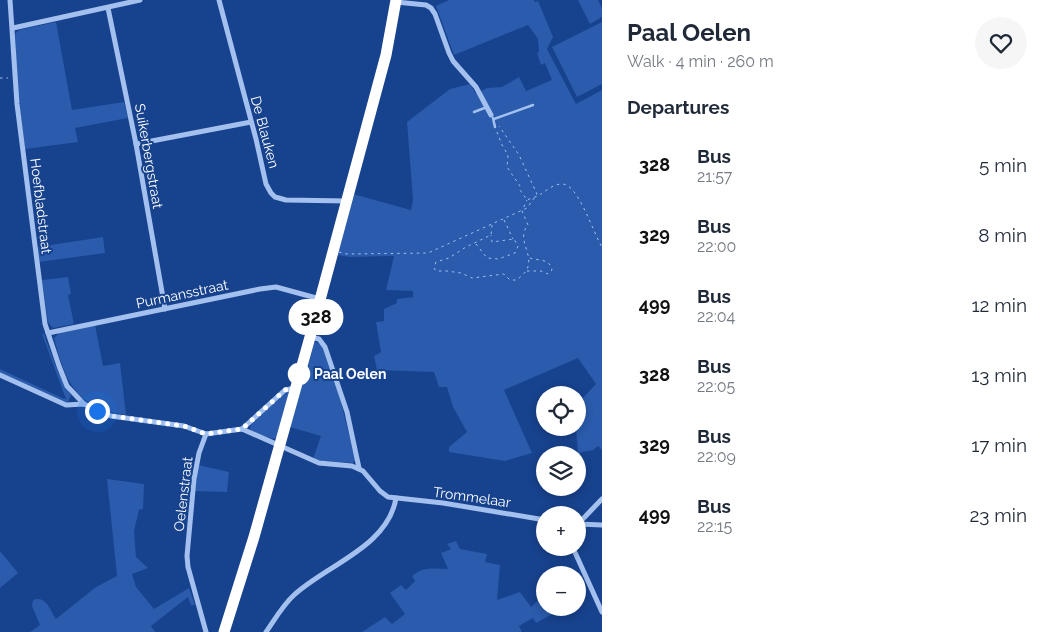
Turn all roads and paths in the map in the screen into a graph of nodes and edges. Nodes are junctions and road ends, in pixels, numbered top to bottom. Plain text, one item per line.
1 (10, 0) edge
2 (140, 0) edge
3 (219, 0) edge
4 (396, 1) edge
5 (108, 8) junction
6 (12, 28) junction
7 (14, 77) junction
8 (0, 78) edge
9 (533, 105) dead end
10 (487, 106) junction
11 (474, 112) dead end
12 (492, 117) junction
13 (250, 122) junction
14 (495, 127) joint
15 (136, 144) junction
16 (536, 196) junction
17 (527, 200) junction
18 (347, 201) junction
19 (522, 211) junction
20 (504, 220) junction
21 (492, 224) junction
22 (491, 235) junction
23 (514, 240) junction
24 (475, 243) junction
25 (602, 247) edge
26 (334, 250) junction
27 (530, 258) junction
28 (526, 271) junction
29 (320, 299) junction
30 (165, 309) junction
31 (48, 333) junction
32 (310, 337) junction
33 (0, 375) edge
34 (295, 388) junction
35 (84, 404) junction
36 (242, 429) junction
37 (206, 434) junction
38 (280, 446) junction
39 (359, 468) junction
40 (396, 498) junction
41 (602, 499) edge
42 (586, 516) edge
43 (536, 518) edge
44 (586, 524) edge
45 (602, 525) edge
46 (577, 556) edge
47 (602, 612) edge
48 (206, 632) edge
49 (224, 632) edge
50 (266, 632) edge

1 - 6 street, Hoefbladstraat
2 - 5 street
3 - 13 street, De Blauken
4 - 10 street
4 - 18 street
5 - 6 street
5 - 15 street, Suikerbergstraat
6 - 7 street, Hoefbladstraat
7 - 8 path
7 - 31 street, Hoefbladstraat
9 - 12 lane
10 - 11 lane
10 - 12 street
12 - 14 lane
12 - 16 path
13 - 15 street
13 - 18 street, De Blauken
14 - 17 path
15 - 30 street, Suikerbergstraat
16 - 17 path
16 - 19 path
16 - 25 path
17 - 19 path
18 - 26 street
19 - 20 path
19 - 27 path
20 - 21 path
20 - 23 path
21 - 22 path
21 - 26 path
22 - 23 path
22 - 24 path
23 - 24 path
24 - 28 path
26 - 29 street
27 - 28 path
27 - 28 path
29 - 30 street, Purmansstraat
29 - 32 street
30 - 31 street, Purmansstraat
31 - 35 street, Hoefbladstraat
32 - 34 street
32 - 39 street
33 - 35 street
34 - 36 street
34 - 38 street
35 - 37 street
36 - 37 street
36 - 38 street
37 - 48 street, Oelenstraat
38 - 39 street
38 - 49 street
39 - 40 street
40 - 43 street, Trommelaar
40 - 50 street
41 - 42 street
44 - 45 street
46 - 47 street

